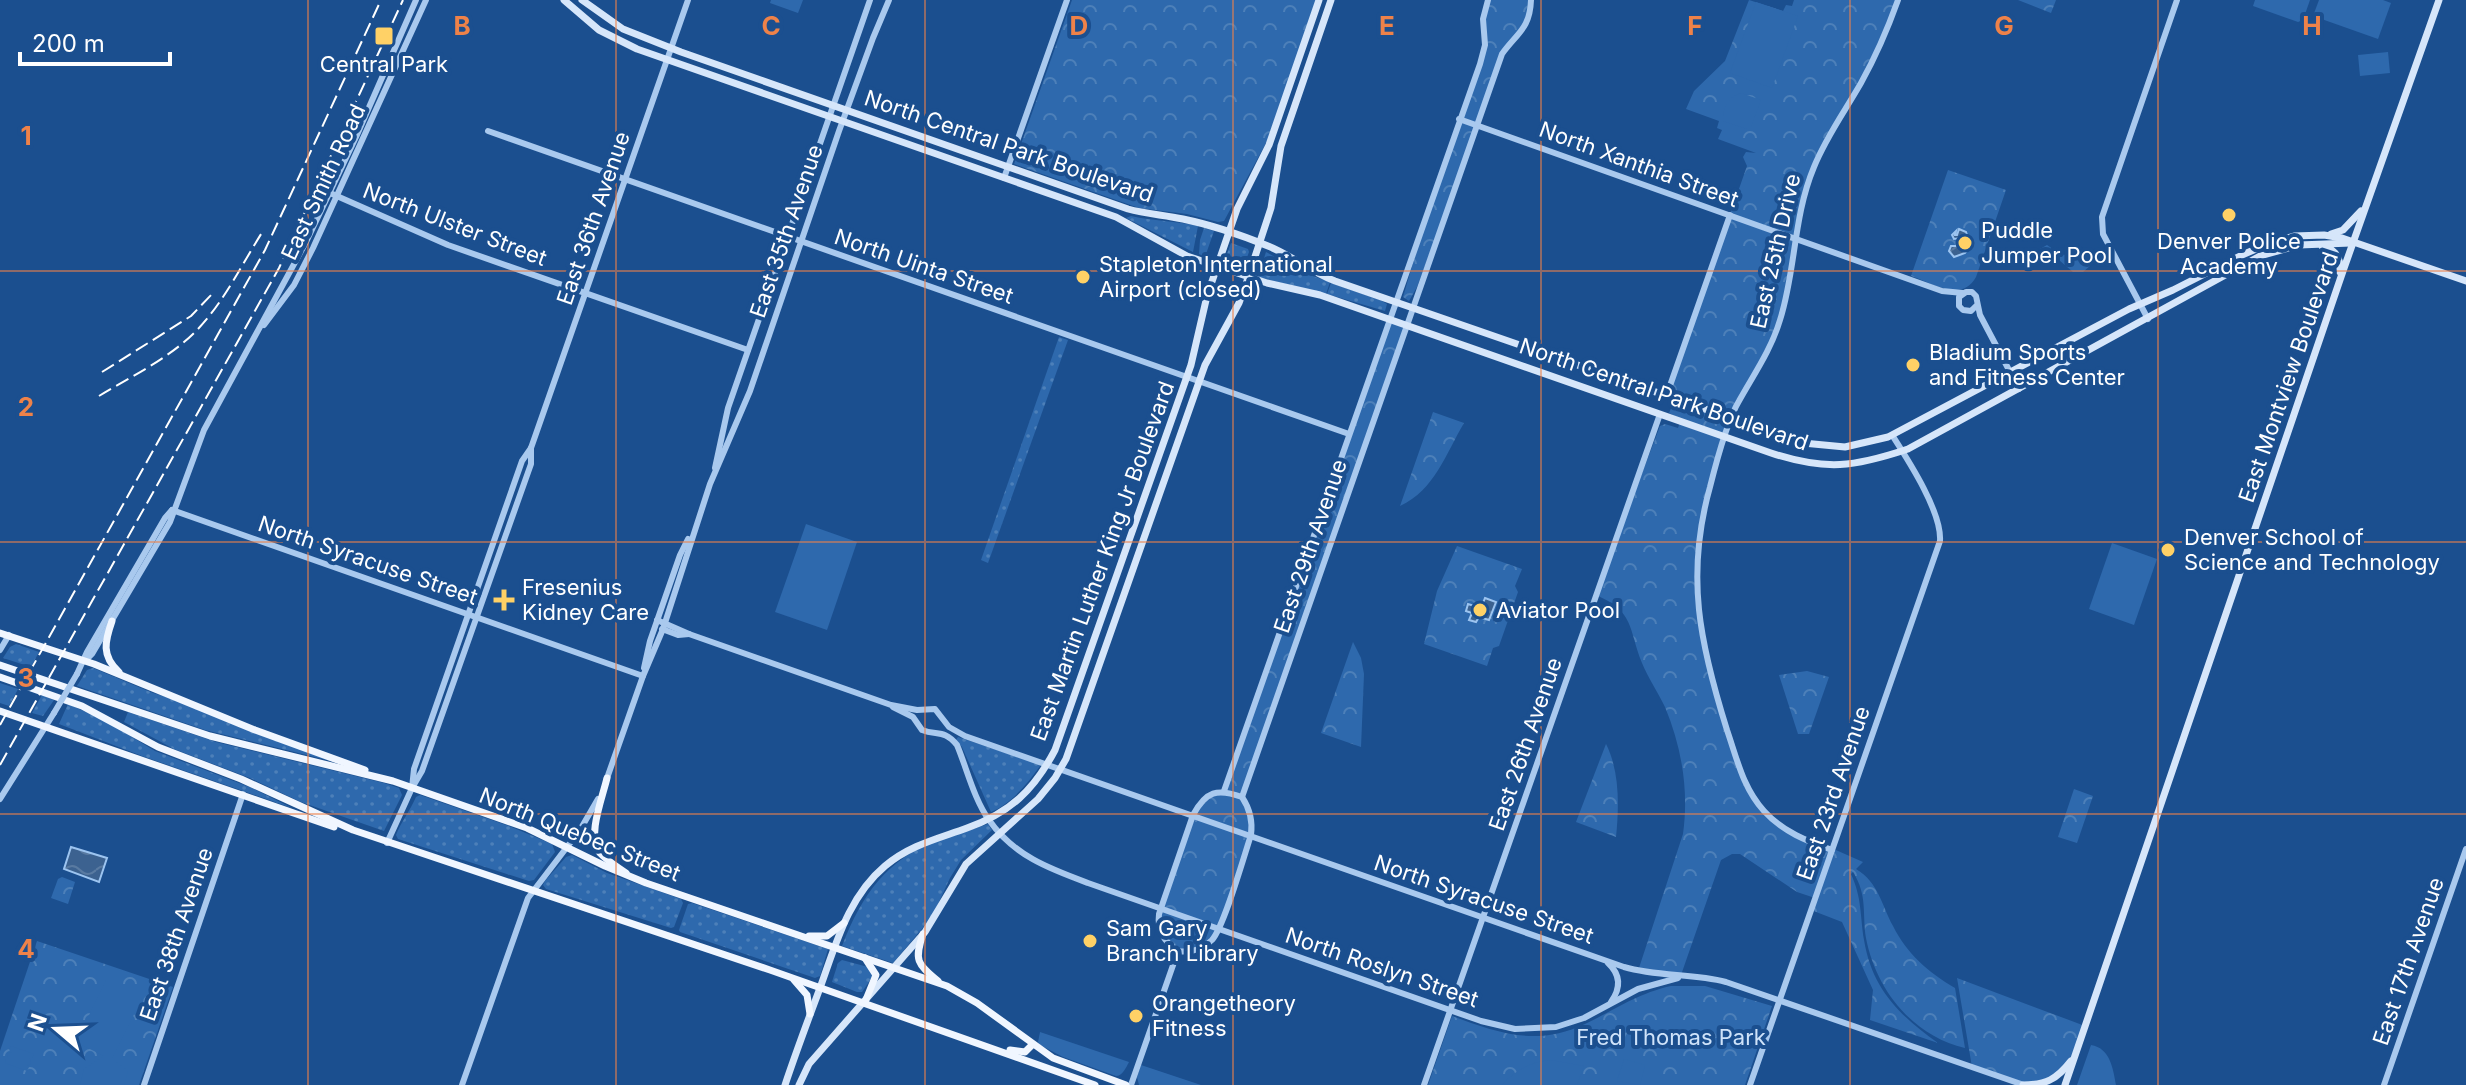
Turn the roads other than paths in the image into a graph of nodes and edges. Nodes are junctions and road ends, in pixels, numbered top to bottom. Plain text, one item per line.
1 (416, 0) edge
2 (426, 0) edge
3 (564, 0) edge
4 (582, 0) edge
5 (688, 0) edge
6 (870, 0) edge
7 (889, 0) edge
8 (1067, 0) edge
9 (1319, 0) edge
10 (1331, 0) edge
11 (1488, 0) edge
12 (1531, 0) edge
13 (1898, 0) edge
14 (2177, 0) edge
15 (2439, 0) edge
16 (671, 48) junction
17 (667, 60) junction
18 (835, 106) junction
19 (847, 110) junction
20 (831, 118) junction
21 (1459, 119) junction
22 (842, 122) junction
23 (1477, 126) junction
24 (488, 131) dead end
25 (1008, 167) junction
26 (1004, 178) junction
27 (625, 179) junction
28 (330, 193) junction
29 (338, 197) junction
30 (2367, 204) junction
31 (1730, 215) junction
32 (1229, 232) junction
33 (2324, 235) junction
34 (788, 237) junction
35 (1795, 238) junction
36 (802, 242) junction
37 (1260, 243) junction
38 (2353, 243) junction
39 (2308, 244) junction
40 (1217, 266) junction
41 (1249, 277) junction
42 (2340, 279) junction
43 (2466, 281) edge
44 (1942, 291) junction
45 (586, 293) junction
46 (1963, 293) junction
47 (1397, 303) junction
48 (1958, 303) junction
49 (1977, 305) junction
50 (2140, 306) junction
51 (1412, 308) junction
52 (1968, 311) junction
53 (1391, 319) junction
54 (2148, 319) junction
55 (1407, 325) junction
56 (1986, 326) junction
57 (261, 328) junction
58 (748, 350) junction
59 (2011, 372) junction
60 (1187, 377) junction
61 (1200, 382) junction
62 (2019, 389) junction
63 (1666, 397) junction
64 (1660, 414) junction
65 (1731, 420) junction
66 (1349, 434) junction
67 (1892, 435) junction
68 (1726, 437) junction
69 (1782, 437) junction
70 (531, 448) junction
71 (1902, 451) junction
72 (1776, 455) junction
73 (715, 472) junction
74 (172, 510) junction
75 (468, 614) junction
76 (477, 617) junction
77 (112, 621) junction
78 (660, 625) junction
79 (4, 634) edge
80 (0, 649) edge
81 (85, 661) junction
82 (0, 665) edge
83 (124, 676) junction
84 (643, 676) junction
85 (0, 677) edge
86 (891, 705) junction
87 (923, 709) junction
88 (0, 711) edge
89 (941, 718) junction
90 (918, 723) junction
91 (46, 726) junction
92 (934, 731) junction
93 (1047, 764) junction
94 (1061, 769) junction
95 (607, 778) junction
96 (393, 781) junction
97 (412, 788) junction
98 (1224, 791) junction
99 (243, 794) junction
100 (1242, 797) junction
101 (0, 799) edge
102 (1193, 815) junction
103 (988, 819) junction
104 (353, 830) junction
105 (999, 832) junction
106 (1251, 835) junction
107 (387, 843) junction
108 (567, 847) junction
109 (2466, 849) edge
110 (1832, 850) junction
111 (634, 879) junction
112 (532, 890) junction
113 (1160, 908) junction
114 (1483, 918) junction
115 (844, 923) junction
116 (1218, 929) junction
117 (923, 934) junction
118 (799, 935) junction
119 (834, 947) junction
120 (1178, 951) junction
121 (864, 957) junction
122 (1606, 961) junction
123 (895, 967) junction
124 (1688, 976) junction
125 (792, 979) junction
126 (942, 985) junction
127 (820, 988) junction
128 (1779, 1000) junction
129 (864, 1003) junction
130 (1609, 1005) junction
131 (1450, 1010) junction
132 (810, 1014) junction
133 (1032, 1045) junction
134 (984, 1046) junction
135 (2075, 1056) junction
136 (144, 1083) edge
137 (155, 1085) edge
138 (462, 1085) edge
139 (785, 1085) edge
140 (799, 1085) edge
141 (1095, 1085) edge
142 (1129, 1085) edge
143 (1424, 1085) edge
144 (1750, 1085) edge
145 (2023, 1085) edge
146 (2065, 1085) edge
147 (2384, 1085) edge

1 - 28 street, East Smith Road
2 - 29 street, East Smith Road
3 - 17 main road, North Central Park Boulevard
4 - 16 main road, North Central Park Boulevard
5 - 16 street, East 36th Avenue
6 - 18 street, East 35th Avenue
7 - 19 street, East 35th Avenue
8 - 25 street
9 - 32 main road, East Martin Luther King Jr Boulevard
10 - 37 main road, East Martin Luther King Jr Boulevard
11 - 21 street, East 29th Avenue
12 - 23 street, East 29th Avenue
13 - 35 street, East 25th Drive
14 - 50 street
15 - 30 main road, East Montview Boulevard
16 - 17 street, East 36th Avenue
16 - 18 main road, North Central Park Boulevard
17 - 20 main road, North Central Park Boulevard
17 - 27 street, East 36th Avenue
18 - 19 main road, North Central Park Boulevard
18 - 20 street, East 35th Avenue
19 - 22 street, East 35th Avenue
19 - 25 main road, North Central Park Boulevard
20 - 22 main road, North Central Park Boulevard
20 - 34 street, East 35th Avenue
21 - 23 street, North Xanthia Street
21 - 47 street, East 29th Avenue
22 - 26 main road, North Central Park Boulevard
22 - 36 street, East 35th Avenue
23 - 31 street, North Xanthia Street
23 - 51 street, East 29th Avenue
24 - 27 street, North Uinta Street
25 - 26 street
25 - 32 main road, North Central Park Boulevard
26 - 40 main road, North Central Park Boulevard
27 - 34 street, North Uinta Street
27 - 45 street, East 36th Avenue
28 - 29 street, North Ulster Street
28 - 57 street, East Smith Road
29 - 45 street, North Ulster Street
29 - 57 street, East Smith Road
30 - 33 main road
30 - 38 main road, East Montview Boulevard
31 - 35 street, North Xanthia Street
31 - 63 street
32 - 37 main road, North Central Park Boulevard
32 - 40 main road, East Martin Luther King Jr Boulevard
33 - 38 main road, North Central Park Boulevard
33 - 50 main road, North Central Park Boulevard
34 - 36 street, North Uinta Street
34 - 58 street, East 35th Avenue
35 - 44 street, North Xanthia Street
35 - 65 street, East 25th Drive
36 - 60 street, North Uinta Street
36 - 73 street, East 35th Avenue
37 - 41 main road, East Martin Luther King Jr Boulevard
37 - 47 main road, North Central Park Boulevard
38 - 39 main road, North Central Park Boulevard
38 - 42 main road, East Montview Boulevard
38 - 43 main road
39 - 42 main road
39 - 54 main road, North Central Park Boulevard
40 - 41 main road, North Central Park Boulevard
40 - 60 main road, East Martin Luther King Jr Boulevard
41 - 53 main road, North Central Park Boulevard
41 - 61 main road, East Martin Luther King Jr Boulevard
42 - 135 main road, East Montview Boulevard
44 - 46 street, North Xanthia Street
44 - 48 street, North Xanthia Street
45 - 58 street, North Ulster Street
45 - 70 street, East 36th Avenue
46 - 48 street
46 - 49 street
47 - 51 main road, North Central Park Boulevard
47 - 53 street, East 29th Avenue
48 - 52 street
49 - 52 street
49 - 56 street
50 - 54 street
50 - 59 main road, North Central Park Boulevard
51 - 55 street, East 29th Avenue
51 - 63 main road, North Central Park Boulevard
52 - 56 street
53 - 55 main road, North Central Park Boulevard
53 - 66 street, East 29th Avenue
54 - 62 main road, North Central Park Boulevard
55 - 64 main road, North Central Park Boulevard
55 - 100 street, East 29th Avenue
56 - 59 street
57 - 74 street, East Smith Road
58 - 73 street, East 35th Avenue
59 - 62 street
59 - 67 main road, North Central Park Boulevard
60 - 61 street, North Uinta Street
60 - 93 main road, East Martin Luther King Jr Boulevard
61 - 66 street, North Uinta Street
61 - 94 main road, East Martin Luther King Jr Boulevard
62 - 71 main road, North Central Park Boulevard
63 - 65 main road, North Central Park Boulevard
64 - 68 main road, North Central Park Boulevard
64 - 114 street, East 26th Avenue
65 - 68 street, East 25th Drive
65 - 69 main road, North Central Park Boulevard
66 - 98 street, East 29th Avenue
67 - 69 main road, North Central Park Boulevard
67 - 71 street
68 - 72 main road, North Central Park Boulevard
68 - 110 street, East 25th Drive
69 - 72 main road
70 - 75 street, East 36th Avenue
70 - 76 street, East 36th Avenue
71 - 72 main road, North Central Park Boulevard
71 - 110 street, East 23rd Avenue
73 - 78 street, East 35th Avenue
74 - 75 street, North Syracuse Street
74 - 77 street, East Smith Road
74 - 81 street, East Smith Road
75 - 76 street, North Syracuse Street
75 - 97 street, East 36th Avenue
76 - 84 street, North Syracuse Street
76 - 97 street, East 36th Avenue
77 - 81 street, East Smith Road
77 - 83 main road
78 - 84 street, East 35th Avenue
78 - 86 street
79 - 80 street
79 - 81 main road
81 - 83 main road
81 - 91 street, East Smith Road, bridge
82 - 96 main road, North Quebec Street
83 - 96 main road
84 - 95 street, East 35th Avenue
85 - 104 main road
86 - 87 street
86 - 90 street
87 - 89 street
87 - 90 street
88 - 91 main road
89 - 92 street
89 - 93 street, North Syracuse Street
90 - 92 street
91 - 99 main road
91 - 101 street, East Smith Road
92 - 103 street, North Roslyn Street
93 - 94 street, North Syracuse Street
93 - 103 main road, East Martin Luther King Jr Boulevard
94 - 102 street, North Syracuse Street
94 - 105 main road, East Martin Luther King Jr Boulevard
95 - 108 street, East 35th Avenue
95 - 111 main road
96 - 97 main road, North Quebec Street
97 - 107 street, East 36th Avenue
97 - 108 main road, North Quebec Street
98 - 100 street
98 - 102 street
99 - 104 main road
99 - 136 street, East 38th Avenue
100 - 106 street
102 - 106 street, North Syracuse Street
102 - 113 street
103 - 105 street, North Roslyn Street
103 - 115 main road, East Martin Luther King Jr Boulevard
104 - 107 main road
105 - 113 street, North Roslyn Street
105 - 117 main road, East Martin Luther King Jr Boulevard
106 - 114 street, North Syracuse Street
106 - 116 street
107 - 112 main road
108 - 111 main road, North Quebec Street
108 - 112 street, East 35th Avenue
109 - 147 street, East 17th Avenue
110 - 128 street, East 23rd Avenue
111 - 118 main road, North Quebec Street
112 - 125 main road
112 - 138 street, East 35th Avenue
113 - 116 street, North Roslyn Street
113 - 120 street
114 - 122 street, North Syracuse Street
114 - 131 street, East 26th Avenue
115 - 118 main road
115 - 119 main road, East Martin Luther King Jr Boulevard
116 - 120 street
116 - 131 street, North Roslyn Street
117 - 123 main road, East Martin Luther King Jr Boulevard
117 - 126 main road
118 - 119 main road, North Quebec Street
119 - 121 main road, North Quebec Street
119 - 127 main road, East Martin Luther King Jr Boulevard
120 - 142 street
121 - 123 main road, North Quebec Street
121 - 129 main road
122 - 124 street, North Syracuse Street
122 - 130 street
123 - 126 main road, North Quebec Street
123 - 129 main road, East Martin Luther King Jr Boulevard
124 - 128 street, North Syracuse Street
124 - 130 street, North Roslyn Street
125 - 127 main road
125 - 132 main road
126 - 133 main road, North Quebec Street
127 - 129 main road
127 - 132 main road, East Martin Luther King Jr Boulevard
128 - 144 street, East 23rd Avenue
128 - 145 street, North Syracuse Street
129 - 134 main road
129 - 140 main road, East Martin Luther King Jr Boulevard
130 - 131 street, North Roslyn Street
131 - 143 street, East 26th Avenue
132 - 139 main road, East Martin Luther King Jr Boulevard
133 - 134 main road
133 - 142 main road, North Quebec Street
134 - 141 main road
135 - 145 main road
135 - 146 main road, East Montview Boulevard
136 - 137 street

